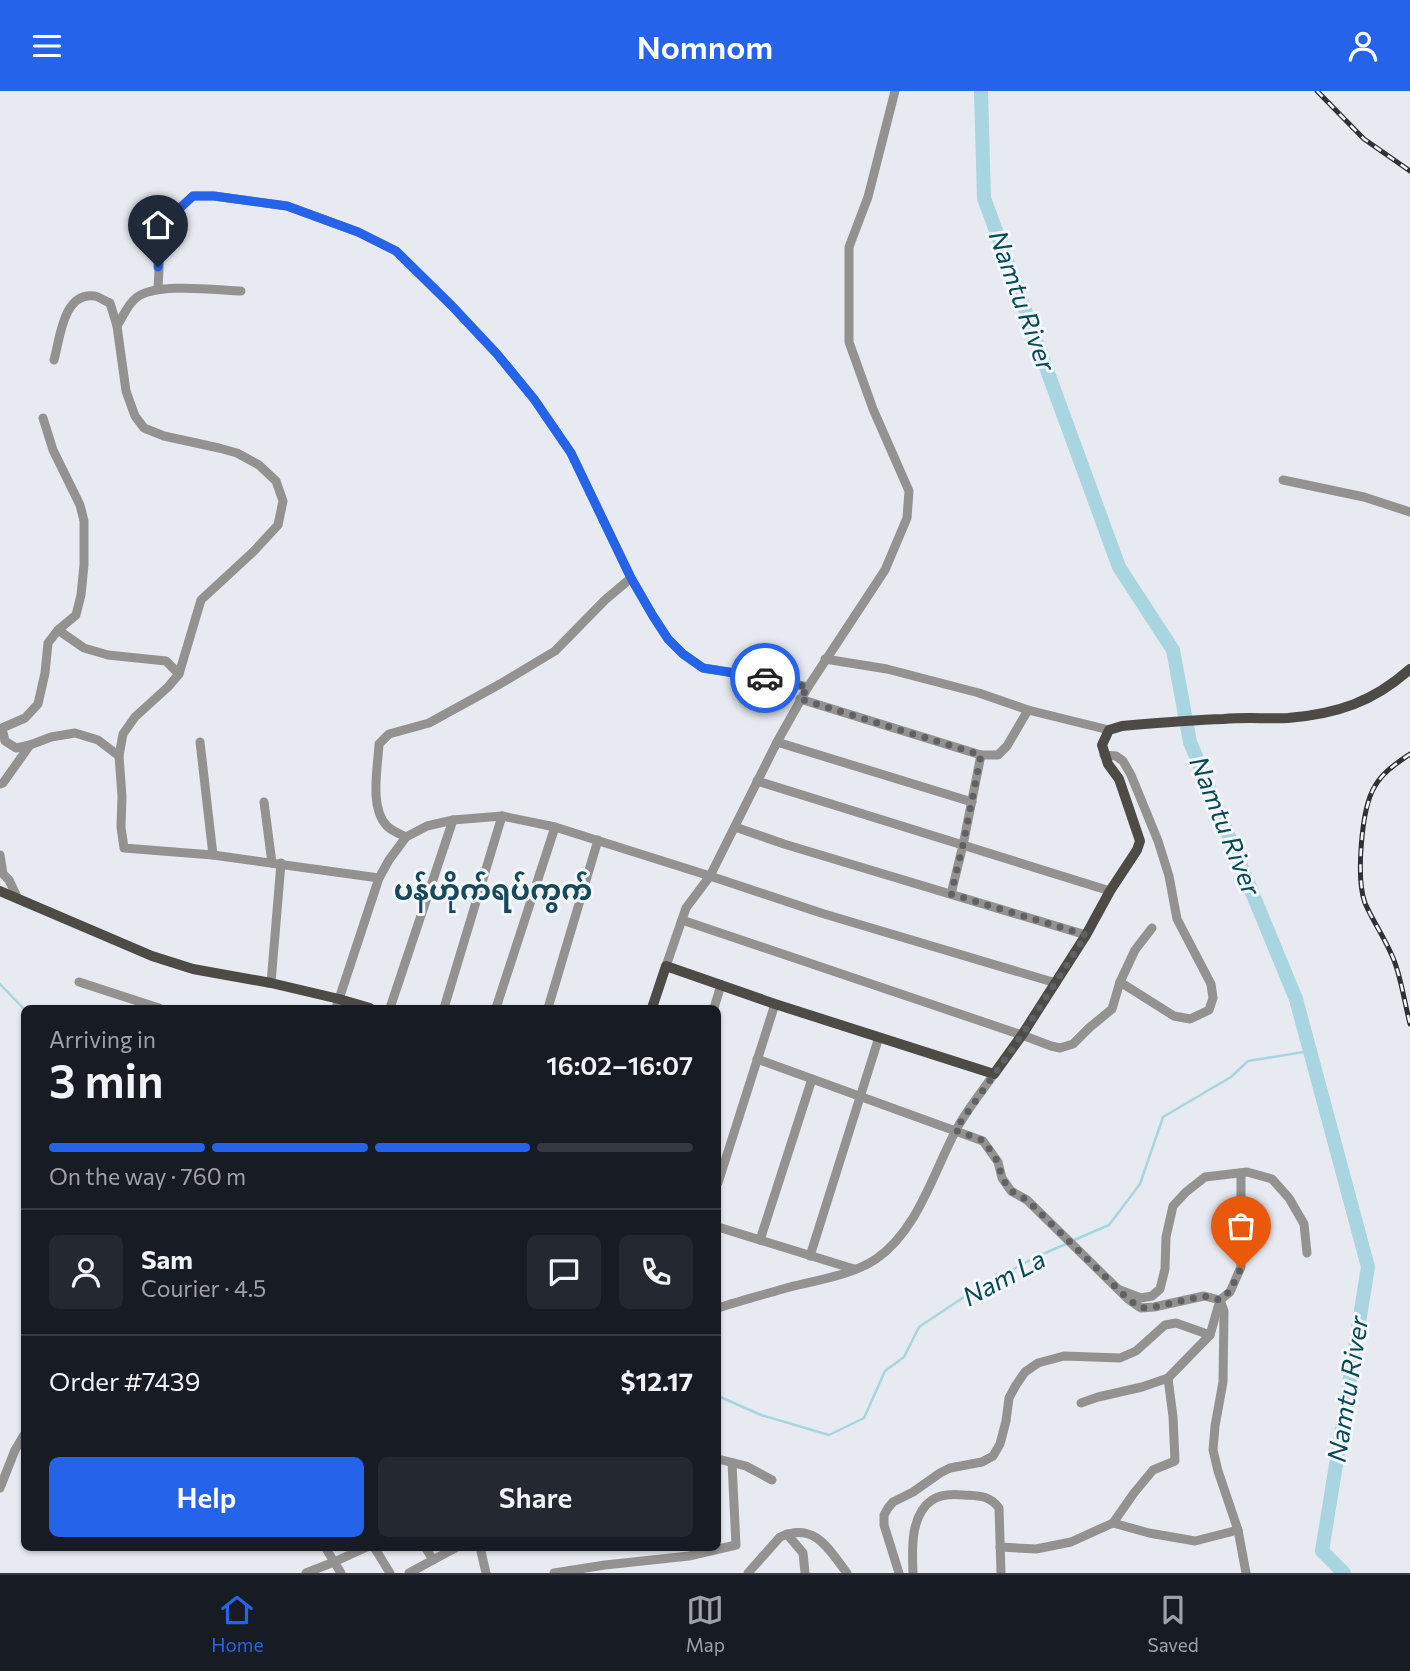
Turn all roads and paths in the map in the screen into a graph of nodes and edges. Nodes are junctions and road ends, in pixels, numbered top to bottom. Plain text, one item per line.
1 (895, 91) edge
2 (158, 289) junction
3 (241, 291) dead end
4 (117, 326) junction
5 (54, 360) dead end
6 (43, 418) dead end
7 (1283, 480) dead end
8 (1410, 512) edge
9 (631, 578) junction
10 (58, 630) junction
11 (825, 659) junction
12 (1410, 669) edge
13 (179, 674) junction
14 (808, 687) junction
15 (800, 699) junction
16 (1028, 710) junction
17 (1109, 730) junction
18 (200, 742) dead end
19 (776, 742) junction
20 (30, 745) junction
21 (981, 755) junction
22 (1104, 755) junction
23 (119, 756) junction
24 (757, 781) junction
25 (0, 784) edge
26 (264, 801) dead end
27 (972, 802) junction
28 (502, 816) junction
29 (453, 820) junction
30 (555, 827) junction
31 (735, 827) junction
32 (406, 837) junction
33 (598, 840) junction
34 (963, 845) junction
35 (0, 855) edge
36 (213, 855) junction
37 (276, 863) junction
38 (710, 876) junction
39 (380, 878) junction
40 (0, 891) edge
41 (1110, 891) junction
42 (951, 894) junction
43 (18, 899) junction
44 (682, 920) junction
45 (1152, 929) dead end
46 (1086, 935) junction
47 (666, 966) junction
48 (79, 982) dead end
49 (1120, 982) junction
50 (271, 983) junction
51 (1056, 983) junction
52 (721, 985) junction
53 (337, 1003) edge
54 (775, 1004) junction
55 (150, 1005) edge
56 (391, 1005) edge
57 (445, 1005) edge
58 (497, 1005) edge
59 (549, 1005) edge
60 (653, 1005) edge
61 (715, 1005) edge
62 (1022, 1035) junction
63 (879, 1037) junction
64 (757, 1059) junction
65 (994, 1074) junction
66 (812, 1079) junction
67 (861, 1097) junction
68 (955, 1130) junction
69 (721, 1173) edge
70 (1241, 1173) junction
71 (721, 1228) edge
72 (760, 1240) junction
73 (1307, 1253) dead end
74 (810, 1256) junction
75 (853, 1269) junction
76 (1118, 1289) junction
77 (1220, 1300) junction
78 (721, 1307) edge
79 (1210, 1335) junction
80 (1168, 1378) junction
81 (1081, 1403) dead end
82 (21, 1440) edge
83 (721, 1460) edge
84 (732, 1463) junction
85 (772, 1480) dead end
86 (0, 1488) edge
87 (1113, 1523) junction
88 (1238, 1530) junction
89 (787, 1534) junction
90 (1000, 1547) junction
91 (721, 1549) edge
92 (327, 1551) edge
93 (358, 1551) edge
94 (376, 1551) edge
95 (427, 1551) edge
96 (450, 1551) edge
97 (481, 1551) edge
98 (710, 1551) edge
99 (433, 1560) junction
100 (334, 1562) junction
101 (306, 1573) edge
102 (341, 1573) edge
103 (390, 1573) edge
104 (409, 1573) edge
105 (486, 1573) edge
106 (554, 1573) edge
107 (748, 1573) edge
108 (805, 1573) edge
109 (847, 1573) edge
110 (899, 1573) edge
111 (913, 1573) edge
112 (1001, 1573) edge
113 (1246, 1573) edge

1 - 11 street
2 - 3 street
2 - 4 street
2 - 9 street
4 - 5 street
4 - 13 street
6 - 10 street
7 - 8 street
9 - 14 street
9 - 32 street
10 - 13 street
10 - 20 street
11 - 14 street
11 - 16 street
12 - 17 main road
13 - 23 street
14 - 15 street
15 - 19 street
15 - 21 street
16 - 17 street
16 - 21 street
17 - 22 main road
18 - 36 street
19 - 24 street
19 - 27 street
20 - 23 street
20 - 25 street
21 - 27 street
22 - 41 main road
22 - 49 street
23 - 36 street
24 - 31 street
24 - 34 street
26 - 37 street
27 - 34 street
28 - 29 street
28 - 30 street
28 - 57 street
29 - 32 street
29 - 56 street
30 - 33 street
30 - 58 street
31 - 38 street
31 - 42 street
32 - 39 street
33 - 38 street
33 - 59 street
34 - 41 street
34 - 42 street
35 - 43 street
36 - 37 street
37 - 39 street
37 - 50 street
38 - 44 street
38 - 51 street
39 - 53 street
40 - 43 main road
41 - 46 main road
42 - 46 street
43 - 50 main road
44 - 47 street
44 - 62 street
45 - 49 street
46 - 51 main road
47 - 52 main road
47 - 60 main road
48 - 55 street
49 - 62 street
50 - 53 main road
51 - 62 main road
52 - 54 main road
52 - 61 street
54 - 63 main road
54 - 64 street
62 - 65 main road
63 - 65 main road
63 - 67 street
64 - 66 street
64 - 69 street
65 - 68 street
66 - 67 street
66 - 72 street
67 - 68 street
67 - 74 street
68 - 75 street
68 - 76 street
70 - 73 street
70 - 76 street
70 - 77 street
71 - 72 street
72 - 74 street
74 - 75 street
75 - 78 street
76 - 77 street
77 - 79 street
77 - 88 street
79 - 80 street
79 - 110 street
80 - 81 street
80 - 87 street
82 - 86 street
83 - 84 street
84 - 85 street
84 - 91 street
87 - 88 street
87 - 90 street
88 - 113 street
89 - 107 street
89 - 108 street
89 - 109 street
90 - 111 street
90 - 112 street
92 - 100 street
93 - 100 street
94 - 103 street
95 - 99 street
96 - 99 street
97 - 105 street
98 - 106 street
99 - 104 street
100 - 101 street
100 - 102 street

